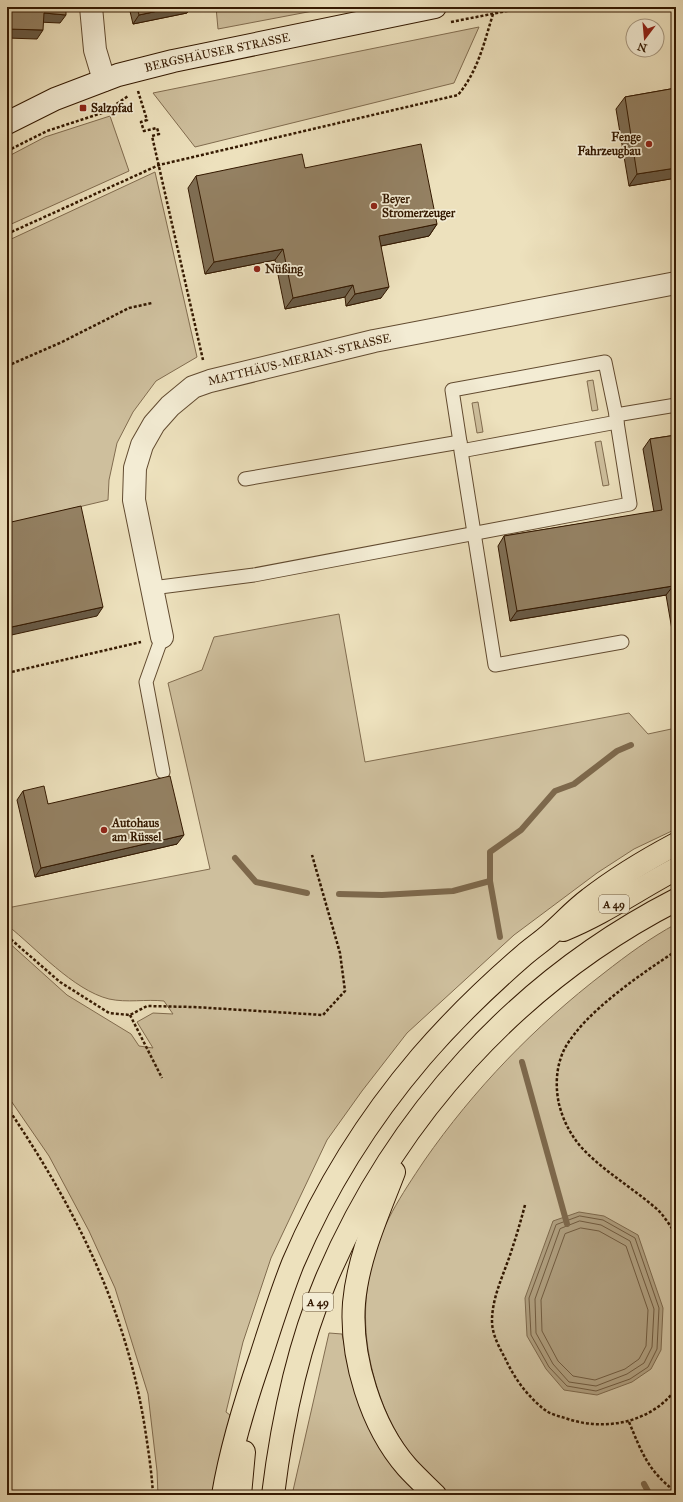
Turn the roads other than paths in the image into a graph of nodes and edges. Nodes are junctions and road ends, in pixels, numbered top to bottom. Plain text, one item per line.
1 (91, 7) edge
2 (435, 7) edge
3 (104, 80) junction
4 (7, 123) edge
5 (676, 283) edge
6 (676, 405) edge
7 (616, 418) junction
8 (461, 446) junction
9 (245, 479) dead end
10 (474, 534) junction
11 (152, 588) junction
12 (162, 637) joint
13 (622, 642) dead end
14 (163, 772) dead end
15 (676, 844) edge
16 (676, 869) edge
17 (676, 900) edge
18 (550, 935) junction
19 (411, 1128) junction
20 (261, 1354) junction
21 (223, 1495) edge
22 (240, 1495) edge
23 (273, 1495) edge
24 (435, 1495) edge

1 - 3 street
2 - 3 street, BERGSHÄUSER STRASSE
3 - 4 street, BERGSHÄUSER STRASSE
5 - 11 street, MATTHÄUS-MERIAN-STRASSE
6 - 7 lane
7 - 8 lane
7 - 8 lane
7 - 10 lane
8 - 9 lane
8 - 10 lane
10 - 11 lane
10 - 13 lane
11 - 12 street, MATTHÄUS-MERIAN-STRASSE
12 - 14 lane
15 - 18 highway
16 - 18 highway, A 49
17 - 19 highway, A 49
18 - 20 highway, A 49
19 - 23 highway, A 49
19 - 24 highway
20 - 21 highway
20 - 22 highway, A 49

